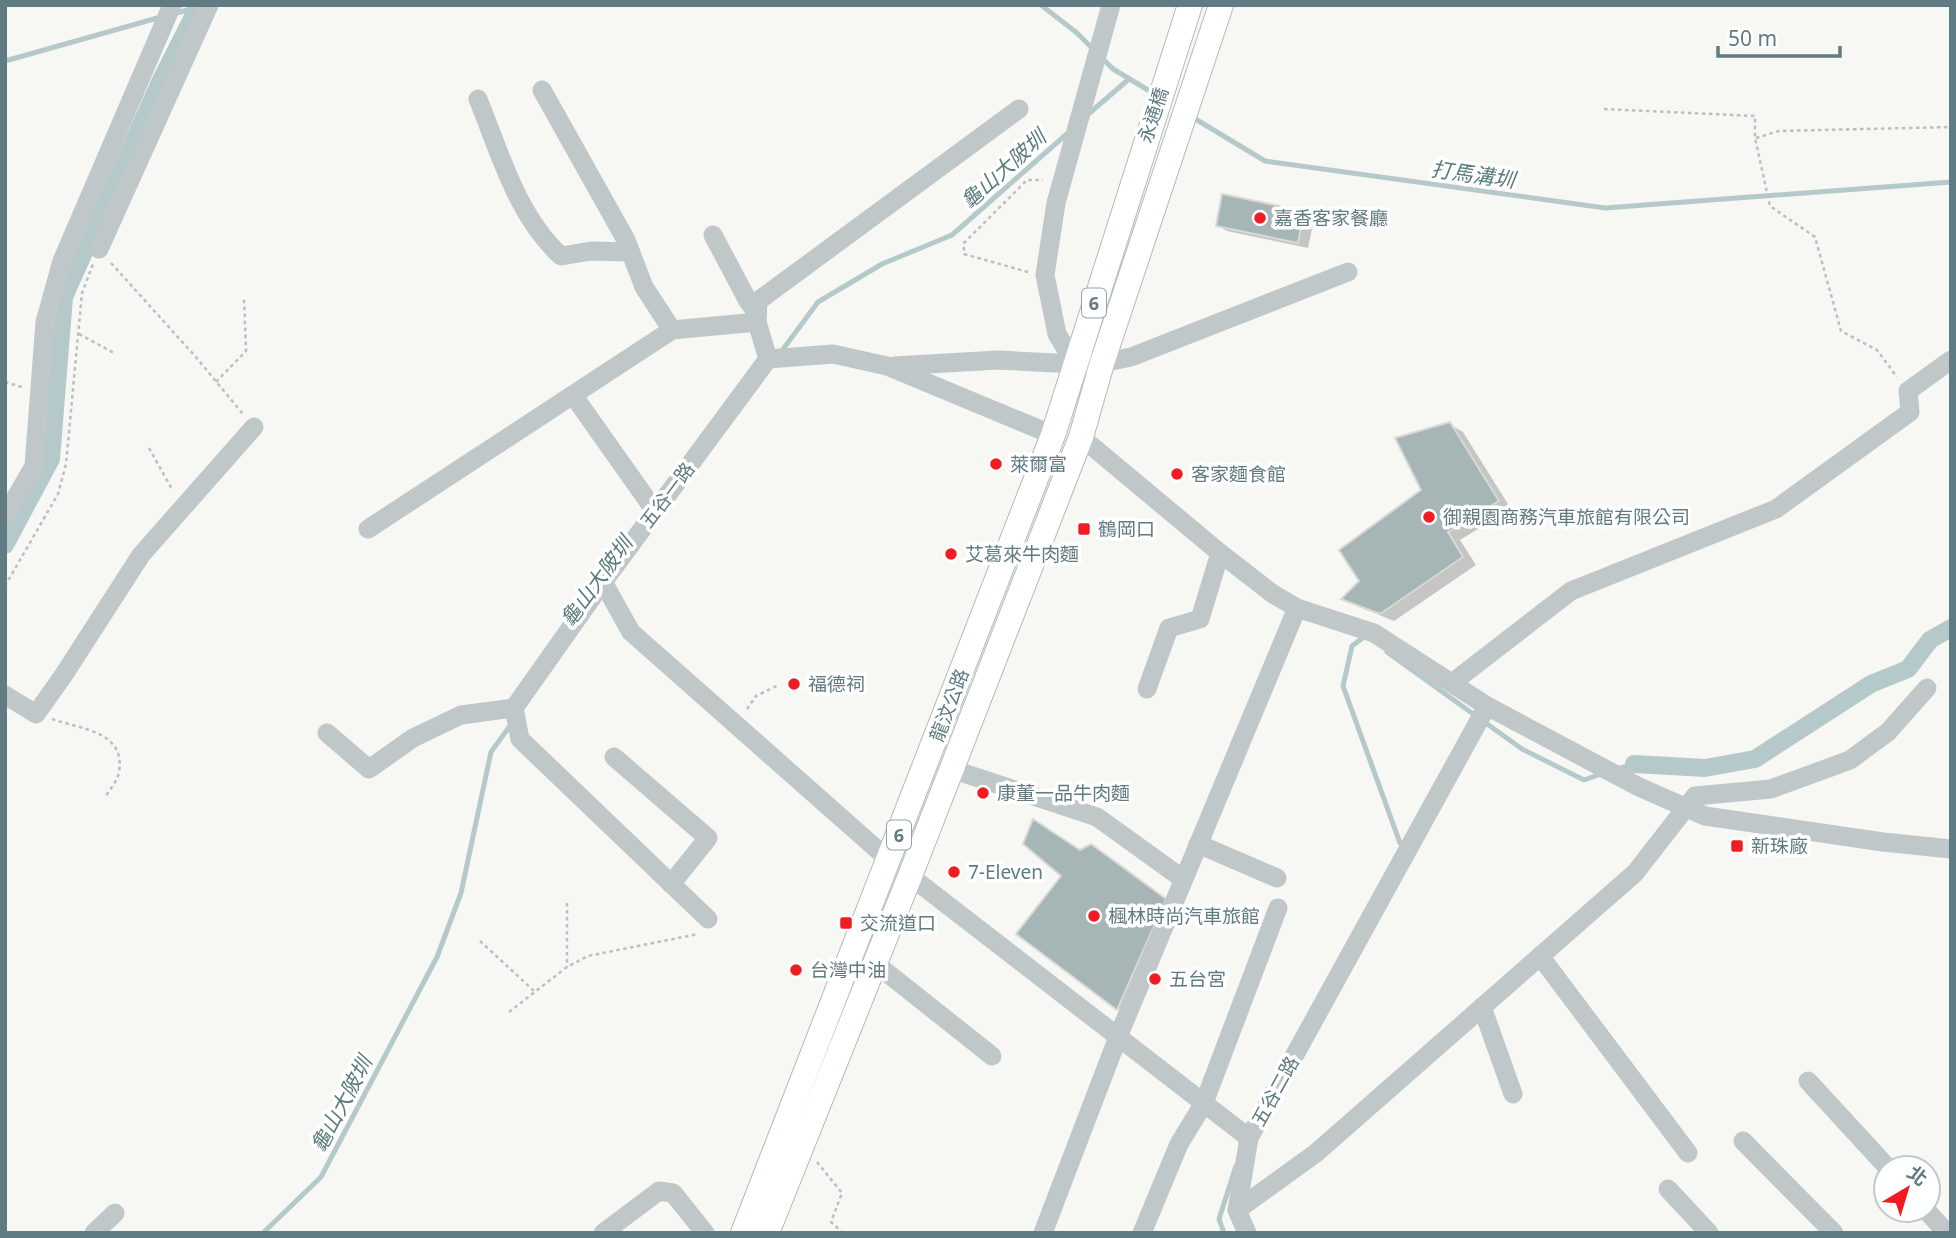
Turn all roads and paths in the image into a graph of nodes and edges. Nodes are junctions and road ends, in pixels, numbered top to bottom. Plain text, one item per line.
1 (209, 5) edge
2 (1111, 5) edge
3 (1190, 5) edge
4 (1221, 5) edge
5 (170, 12) edge
6 (146, 67) junction
7 (176, 78) junction
8 (542, 90) dead end
9 (478, 99) dead end
10 (1019, 109) dead end
11 (1604, 109) dead end
12 (1951, 127) edge
13 (1755, 138) junction
14 (1136, 170) joint
15 (1066, 172) junction
16 (1163, 181) joint
17 (713, 235) dead end
18 (99, 249) junction
19 (630, 252) junction
20 (1348, 272) dead end
21 (1045, 275) junction
22 (244, 298) dead end
23 (757, 318) junction
24 (673, 330) junction
25 (78, 334) junction
26 (116, 354) dead end
27 (768, 359) junction
28 (1951, 360) edge
29 (1102, 363) junction
30 (1075, 364) junction
31 (887, 366) junction
32 (216, 382) junction
33 (1908, 391) junction
34 (573, 395) junction
35 (254, 427) joint
36 (1053, 435) junction
37 (1081, 437) junction
38 (149, 448) dead end
39 (182, 508) junction
40 (655, 511) junction
41 (5, 516) edge
42 (368, 529) dead end
43 (1220, 553) junction
44 (603, 582) junction
45 (5, 586) edge
46 (1297, 608) junction
47 (1452, 683) junction
48 (779, 685) dead end
49 (1927, 688) dead end
50 (1147, 689) dead end
51 (5, 695) edge
52 (1485, 710) junction
53 (36, 714) junction
54 (516, 715) junction
55 (741, 729) junction
56 (327, 733) dead end
57 (614, 757) dead end
58 (951, 769) junction
59 (106, 796) dead end
60 (1687, 808) junction
61 (1198, 844) junction
62 (1951, 849) edge
63 (889, 860) junction
64 (910, 876) junction
65 (1278, 878) dead end
66 (1183, 879) junction
67 (671, 884) junction
68 (566, 904) dead end
69 (1278, 908) dead end
70 (708, 919) joint
71 (480, 941) dead end
72 (1540, 956) junction
73 (876, 964) junction
74 (567, 967) junction
75 (535, 991) junction
76 (1482, 1007) junction
77 (509, 1012) dead end
78 (1118, 1037) junction
79 (992, 1056) dead end
80 (1808, 1081) dead end
81 (1513, 1094) dead end
82 (1204, 1103) junction
83 (1249, 1138) junction
84 (1743, 1141) dead end
85 (803, 1145) junction
86 (1688, 1153) dead end
87 (1875, 1154) edge
88 (1668, 1189) dead end
89 (755, 1205) junction
90 (1237, 1210) junction
91 (115, 1213) dead end
92 (94, 1233) edge
93 (603, 1233) edge
94 (705, 1233) edge
95 (730, 1233) edge
96 (743, 1233) edge
97 (767, 1233) edge
98 (844, 1233) edge
99 (1043, 1233) edge
100 (1142, 1233) edge
101 (1247, 1233) edge
102 (1709, 1233) edge
103 (1834, 1233) edge

1 - 7 street
2 - 15 street
3 - 14 main road, 永通橋 / 6
4 - 16 main road, 永通橋 / 6
5 - 6 street
6 - 7 street
6 - 41 street
7 - 18 street
8 - 19 street
9 - 19 street
10 - 23 street
11 - 13 path
12 - 13 path
13 - 33 path
14 - 30 main road, 龍汶公路 / 6
15 - 21 street
15 - 21 path
16 - 29 main road, 龍汶公路 / 6
17 - 23 street
18 - 25 path
18 - 32 path
19 - 24 street
20 - 29 street
21 - 30 street
22 - 32 path
23 - 24 street
23 - 27 street
24 - 34 street
25 - 26 path
25 - 45 path
27 - 31 street
27 - 40 street, 五谷一路
28 - 33 street
29 - 30 street
29 - 37 main road, 龍汶公路 / 6
30 - 31 street
30 - 36 main road, 龍汶公路 / 6
31 - 36 street
32 - 35 path
33 - 47 street
34 - 40 street
34 - 42 street
35 - 39 street
36 - 37 main road
36 - 63 main road, 龍汶公路 / 6
37 - 43 street
37 - 58 main road, 龍汶公路 / 6
38 - 39 path
39 - 53 street
40 - 44 street, 五谷一路
43 - 46 street
43 - 50 street
44 - 54 street, 五谷一路
44 - 55 street
46 - 47 street
46 - 61 street
47 - 52 street
48 - 55 path
49 - 60 street
51 - 53 street
52 - 60 street
52 - 83 street, 五谷二路
53 - 59 path
54 - 56 street
54 - 67 street
55 - 63 street
57 - 67 street
58 - 64 main road, 龍汶公路 / 6
58 - 66 street
60 - 62 street
60 - 72 street
61 - 65 street
61 - 66 street
63 - 89 main road, 龍汶公路 / 6
64 - 73 main road, 龍汶公路 / 6
64 - 78 street, 五谷二路
66 - 78 street
67 - 70 street
68 - 74 path
69 - 82 street
70 - 74 path
71 - 75 path
72 - 76 street
72 - 86 street
73 - 79 street
73 - 85 main road, 龍汶公路 / 6
74 - 75 path
75 - 77 path
76 - 81 street
76 - 90 street
78 - 82 street, 五谷二路
78 - 99 street
80 - 87 street
82 - 83 street, 五谷二路
82 - 100 street
83 - 90 street
84 - 103 street
85 - 97 main road, 龍汶公路 / 6
85 - 98 path
88 - 102 street
89 - 95 street
89 - 96 main road, 龍汶公路 / 6
90 - 101 street
91 - 92 street
93 - 94 street

